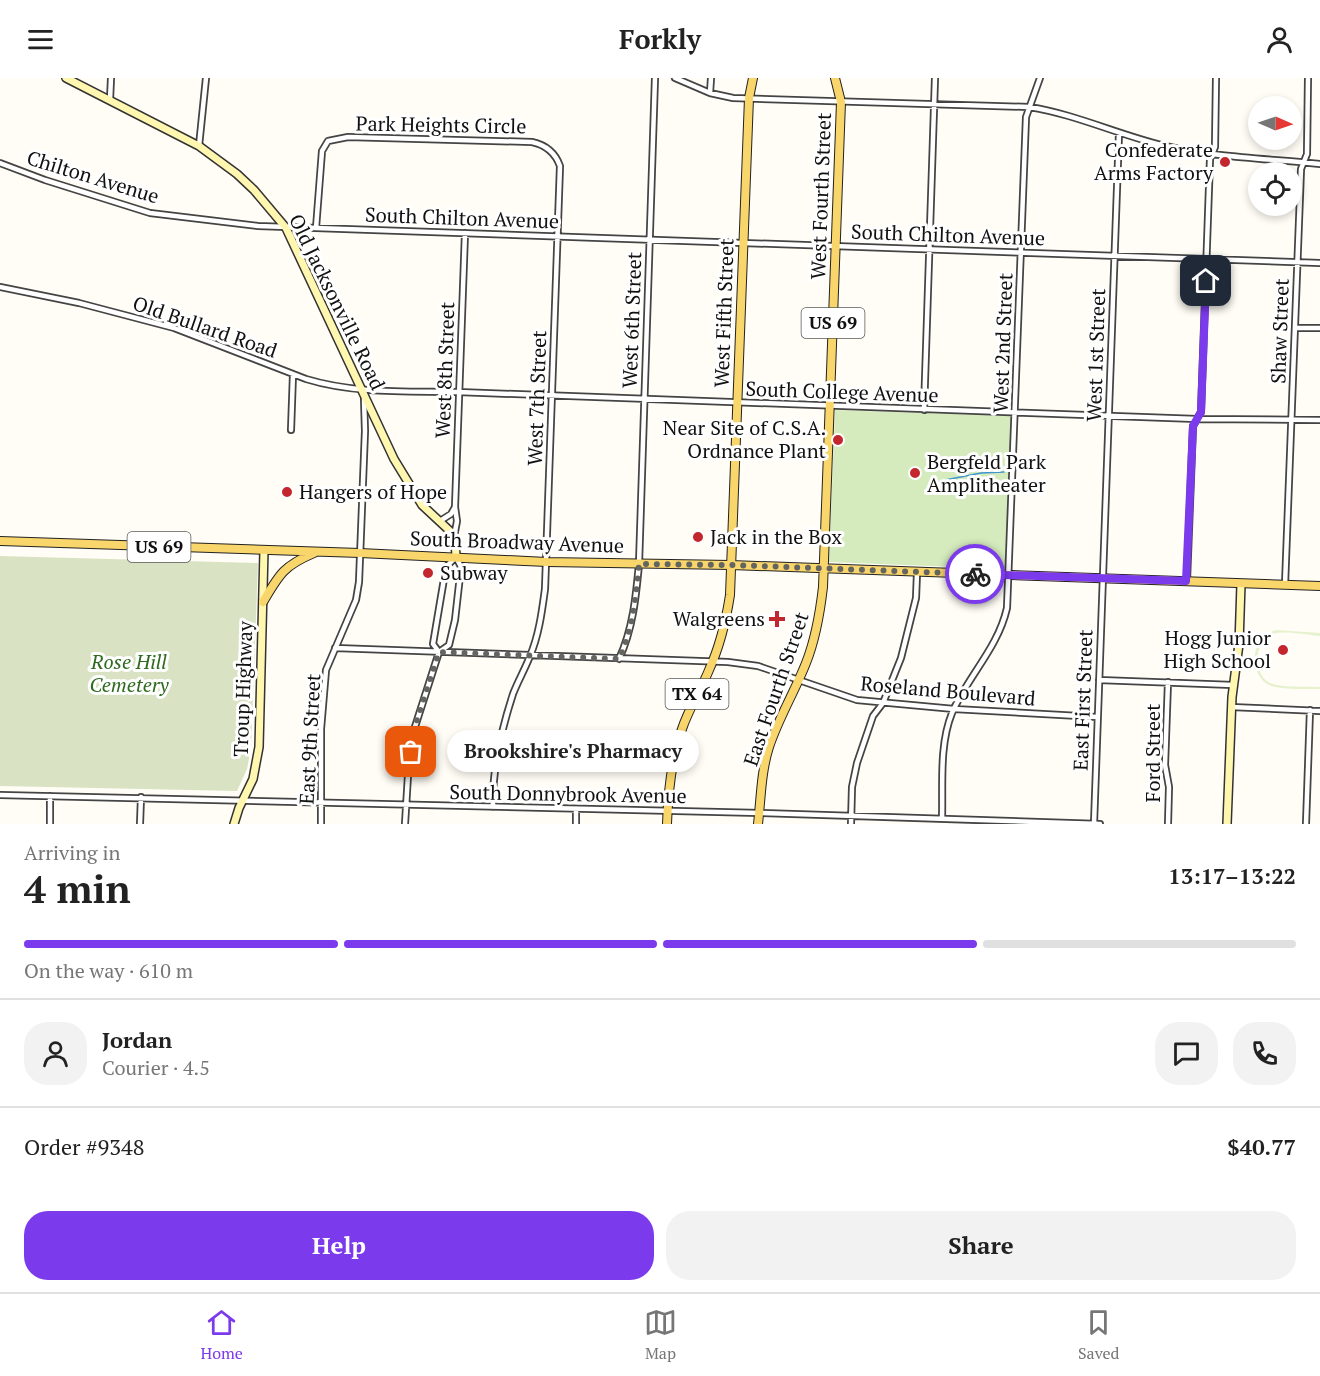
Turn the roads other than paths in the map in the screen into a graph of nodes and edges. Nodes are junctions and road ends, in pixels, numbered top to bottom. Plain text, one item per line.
1 (66, 78) edge
2 (111, 78) edge
3 (206, 78) edge
4 (655, 78) edge
5 (675, 78) edge
6 (711, 78) edge
7 (753, 78) edge
8 (835, 78) edge
9 (935, 78) edge
10 (1040, 78) edge
11 (1216, 78) edge
12 (1308, 78) edge
13 (710, 93) junction
14 (749, 98) junction
15 (110, 100) junction
16 (841, 102) junction
17 (934, 104) junction
18 (1029, 107) junction
19 (1119, 134) junction
20 (198, 146) junction
21 (1213, 153) junction
22 (1304, 162) junction
23 (0, 163) edge
24 (1320, 164) edge
25 (286, 228) junction
26 (316, 228) junction
27 (465, 233) junction
28 (556, 236) junction
29 (650, 240) junction
30 (743, 242) junction
31 (836, 246) junction
32 (928, 249) junction
33 (1021, 253) junction
34 (1115, 256) junction
35 (1207, 259) junction
36 (1298, 263) junction
37 (1320, 263) edge
38 (0, 287) edge
39 (1296, 328) junction
40 (1320, 328) edge
41 (293, 375) junction
42 (364, 390) junction
43 (458, 392) junction
44 (552, 396) junction
45 (644, 399) junction
46 (737, 402) junction
47 (830, 405) junction
48 (924, 410) junction
49 (1016, 413) junction
50 (1108, 416) junction
51 (376, 418) junction
52 (1197, 419) junction
53 (1291, 420) junction
54 (1320, 420) edge
55 (291, 430) dead end
56 (365, 430) junction
57 (455, 507) junction
58 (440, 521) junction
59 (454, 537) junction
60 (0, 541) edge
61 (264, 550) junction
62 (318, 552) junction
63 (360, 553) junction
64 (456, 557) junction
65 (547, 562) junction
66 (639, 564) junction
67 (732, 565) junction
68 (824, 568) junction
69 (917, 573) junction
70 (1010, 575) junction
71 (1102, 578) junction
72 (1186, 581) junction
73 (1241, 584) junction
74 (1285, 585) junction
75 (1320, 586) edge
76 (263, 602) junction
77 (335, 648) junction
78 (439, 652) junction
79 (531, 655) junction
80 (619, 659) junction
81 (713, 661) junction
82 (798, 680) junction
83 (1099, 680) junction
84 (1168, 682) junction
85 (1233, 685) junction
86 (883, 703) junction
87 (1231, 707) junction
88 (954, 709) junction
89 (1310, 710) junction
90 (1320, 711) edge
91 (1097, 717) junction
92 (0, 795) edge
93 (50, 796) junction
94 (141, 797) junction
95 (243, 801) junction
96 (321, 803) junction
97 (406, 805) junction
98 (493, 807) junction
99 (576, 810) junction
100 (668, 812) junction
101 (851, 816) junction
102 (942, 818) junction
103 (759, 820) edge
104 (951, 821) edge
105 (50, 824) edge
106 (140, 824) edge
107 (234, 824) edge
108 (321, 824) edge
109 (405, 824) edge
110 (576, 824) edge
111 (667, 824) edge
112 (851, 824) edge
113 (1094, 824) edge
114 (1100, 824) edge
115 (1168, 824) edge
116 (1227, 824) edge
117 (1306, 824) edge

1 - 15 main road, Old Jacksonville Road
2 - 15 street
3 - 20 street
4 - 29 street, West 6th Street
5 - 13 street
6 - 13 street
7 - 14 main road, West Fifth Street
8 - 16 main road, West Fourth Street / US 69
9 - 17 street
10 - 18 street, West 2nd Street
11 - 21 street
12 - 22 street, Shaw Street
13 - 14 street
14 - 16 street
14 - 30 main road, West Fifth Street
15 - 20 main road, Old Jacksonville Road
16 - 17 street
16 - 31 main road, West Fourth Street / US 69
17 - 18 street
17 - 32 street
18 - 19 street
18 - 33 street, West 2nd Street
19 - 21 street
19 - 34 street, West 1st Street
20 - 25 main road, Old Jacksonville Road
21 - 22 street
21 - 35 street
22 - 24 street
22 - 36 street, Shaw Street
23 - 25 street, Chilton Avenue
25 - 26 street, South Chilton Avenue
25 - 42 main road, Old Jacksonville Road
26 - 27 street, South Chilton Avenue
26 - 28 street, Park Heights Circle
27 - 28 street, South Chilton Avenue
27 - 43 street, West 8th Street
28 - 29 street, South Chilton Avenue
28 - 44 street, West 7th Street
29 - 30 street, South Chilton Avenue
29 - 45 street, West 6th Street
30 - 31 street, South Chilton Avenue
30 - 46 main road, West Fifth Street
31 - 32 street, South Chilton Avenue
31 - 47 main road, West Fourth Street / US 69
32 - 33 street, South Chilton Avenue
32 - 48 street
33 - 34 street, South Chilton Avenue
33 - 49 street, West 2nd Street
34 - 35 street, South Chilton Avenue
34 - 50 street, West 1st Street
35 - 36 street, South Chilton Avenue
35 - 52 street
36 - 37 street, South Chilton Avenue
36 - 39 street, Shaw Street
38 - 41 street, Old Bullard Road
39 - 40 street
39 - 53 street, Shaw Street
41 - 42 street, Old Bullard Road
41 - 55 street
42 - 43 street, South College Avenue
42 - 51 main road, Old Jacksonville Road
42 - 56 street, East 9th Street
43 - 44 street, South College Avenue
43 - 57 street, West 8th Street
44 - 45 street, South College Avenue
44 - 65 street, West 7th Street
45 - 46 street, South College Avenue
45 - 66 street, West 6th Street
46 - 47 street, South College Avenue
46 - 67 main road, West Fifth Street
47 - 48 street, South College Avenue
47 - 68 main road, West Fourth Street / US 69
48 - 49 street, South College Avenue
49 - 50 street, South College Avenue
49 - 70 street, West 2nd Street
50 - 52 street, South College Avenue
50 - 71 street, West 1st Street
51 - 56 street
51 - 58 main road, Old Jacksonville Road
52 - 53 street, South College Avenue
52 - 72 street
53 - 54 street, South College Avenue
53 - 74 street, Shaw Street
56 - 63 street, East 9th Street
57 - 58 street
57 - 59 street, West 8th Street
58 - 59 main road, Old Jacksonville Road
59 - 64 main road
60 - 61 main road, South Broadway Avenue / US 69
61 - 62 main road, South Broadway Avenue / US 69
61 - 76 main road, Troup Highway
62 - 63 main road, South Broadway Avenue / US 69
62 - 76 main road
63 - 64 main road, South Broadway Avenue / US 69
63 - 77 street, East 9th Street
64 - 65 main road, South Broadway Avenue / US 69
64 - 78 street
64 - 78 street
65 - 66 main road, South Broadway Avenue / US 69
65 - 79 street, West 7th Street
66 - 67 main road, South Broadway Avenue / US 69
66 - 80 street, West 6th Street
67 - 68 main road, South Broadway Avenue / US 69
67 - 81 main road, TX 64
68 - 69 main road, South Broadway Avenue
68 - 82 main road, East Fourth Street
69 - 70 main road, South Broadway Avenue
69 - 86 street
70 - 71 main road, South Broadway Avenue
70 - 88 street, West 2nd Street
71 - 72 main road, South Broadway Avenue
71 - 83 street, East First Street
72 - 73 main road, South Broadway Avenue
73 - 74 main road, South Broadway Avenue
73 - 85 main road
74 - 75 main road, South Broadway Avenue
76 - 95 main road, Troup Highway
77 - 78 street, Roseland Boulevard
77 - 96 street, East 9th Street
78 - 79 street, Roseland Boulevard
78 - 97 street
79 - 80 street, Roseland Boulevard
79 - 98 street, West 7th Street
80 - 81 street, Roseland Boulevard
81 - 82 street, Roseland Boulevard
81 - 100 main road, TX 64
82 - 86 street, Roseland Boulevard
82 - 103 main road, East Fourth Street
83 - 84 street
83 - 91 street, East First Street
84 - 85 street
84 - 115 street, Ford Street
85 - 87 main road
86 - 88 street, Roseland Boulevard
86 - 101 street
87 - 89 street
87 - 116 main road
88 - 91 street, Roseland Boulevard
88 - 102 street, West 2nd Street
89 - 90 street
89 - 117 street
91 - 113 street, East First Street
92 - 93 street, South Donnybrook Avenue
93 - 94 street, South Donnybrook Avenue
93 - 105 street
94 - 95 street, South Donnybrook Avenue
94 - 106 street
95 - 96 street, South Donnybrook Avenue
95 - 107 main road, Troup Highway
96 - 97 street, South Donnybrook Avenue
96 - 108 street, East 9th Street
97 - 98 street, South Donnybrook Avenue
97 - 109 street
98 - 99 street, South Donnybrook Avenue
99 - 100 street, South Donnybrook Avenue
99 - 110 street
100 - 103 street, South Donnybrook Avenue
100 - 111 main road, TX 64
101 - 102 street, South Donnybrook Avenue
101 - 103 street, South Donnybrook Avenue
101 - 112 street
102 - 104 street, South Donnybrook Avenue
104 - 113 street, South Donnybrook Avenue
113 - 114 street, South Donnybrook Avenue

